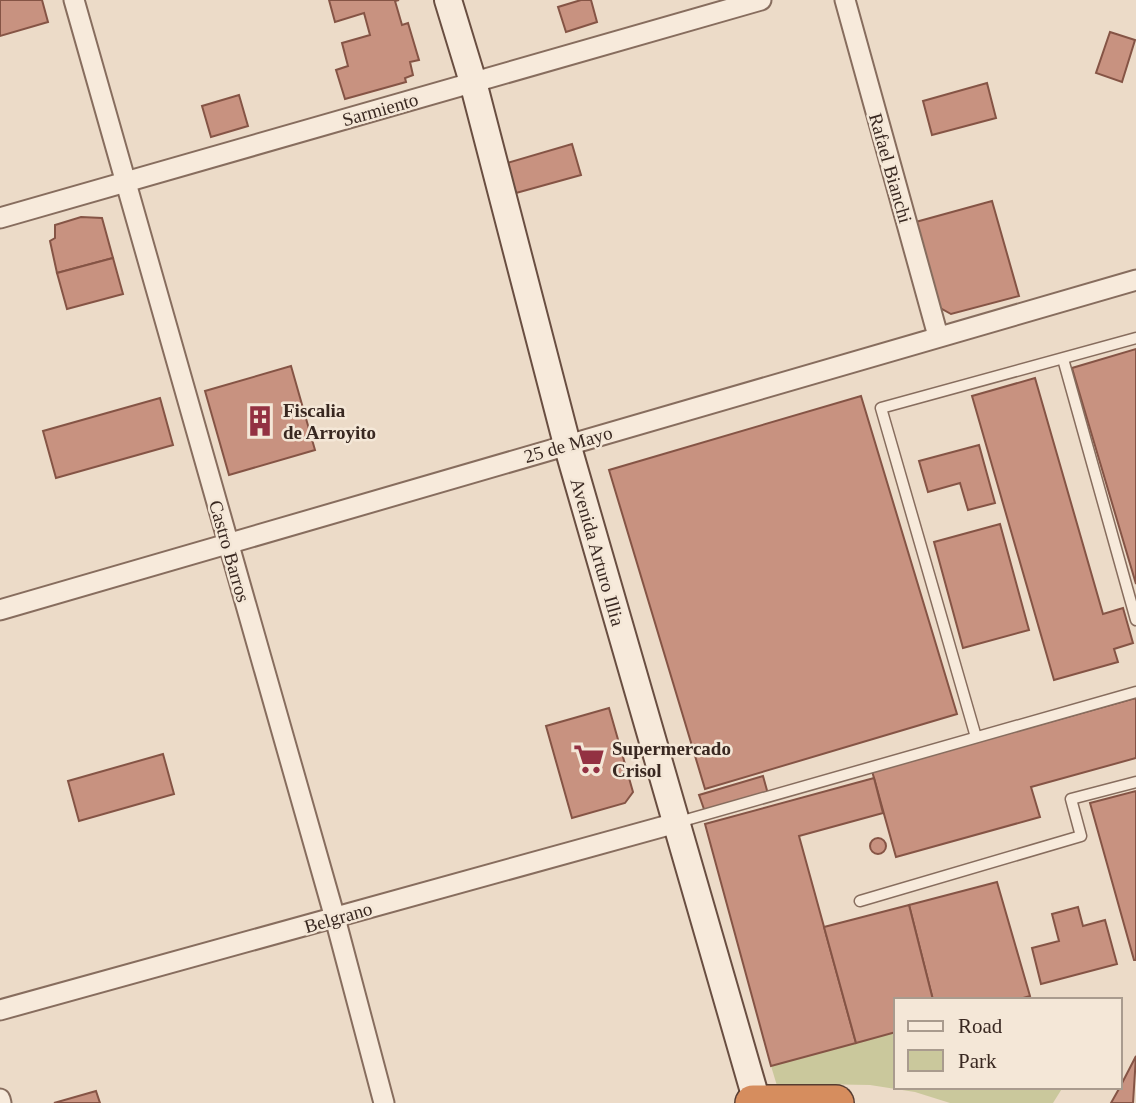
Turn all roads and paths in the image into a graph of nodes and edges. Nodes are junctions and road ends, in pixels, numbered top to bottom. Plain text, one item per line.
1 (74, 0) edge
2 (448, 0) edge
3 (761, 0) edge
4 (845, 0) edge
5 (473, 82) junction
6 (126, 182) junction
7 (0, 218) edge
8 (1136, 280) edge
9 (938, 337) junction
10 (1136, 338) edge
11 (1063, 359) junction
12 (567, 444) junction
13 (229, 546) junction
14 (0, 610) edge
15 (1136, 620) edge
16 (1136, 692) edge
17 (976, 737) junction
18 (1136, 782) edge
19 (676, 823) junction
20 (860, 901) dead end
21 (335, 918) junction
22 (0, 1010) edge
23 (384, 1103) edge
24 (756, 1103) edge
25 (836, 1103) edge

1 - 6 street, Castro Barros
2 - 5 main road, Avenida Arturo Illia
3 - 5 street, Sarmiento
4 - 9 street, Rafael Bianchi
5 - 6 street, Sarmiento
5 - 12 main road, Avenida Arturo Illia
6 - 7 street, Sarmiento
6 - 13 street, Castro Barros
8 - 9 street, 25 de Mayo
9 - 12 street, 25 de Mayo
10 - 11 lane
11 - 15 lane
11 - 17 lane
12 - 13 street, 25 de Mayo
12 - 19 main road, Avenida Arturo Illia
13 - 14 street, 25 de Mayo
13 - 21 street, Castro Barros
16 - 17 lane
17 - 19 lane
18 - 20 lane
19 - 21 street, Belgrano
19 - 24 main road, Avenida Arturo Illia
21 - 22 street, Belgrano
21 - 23 street, Castro Barros
24 - 25 highway

